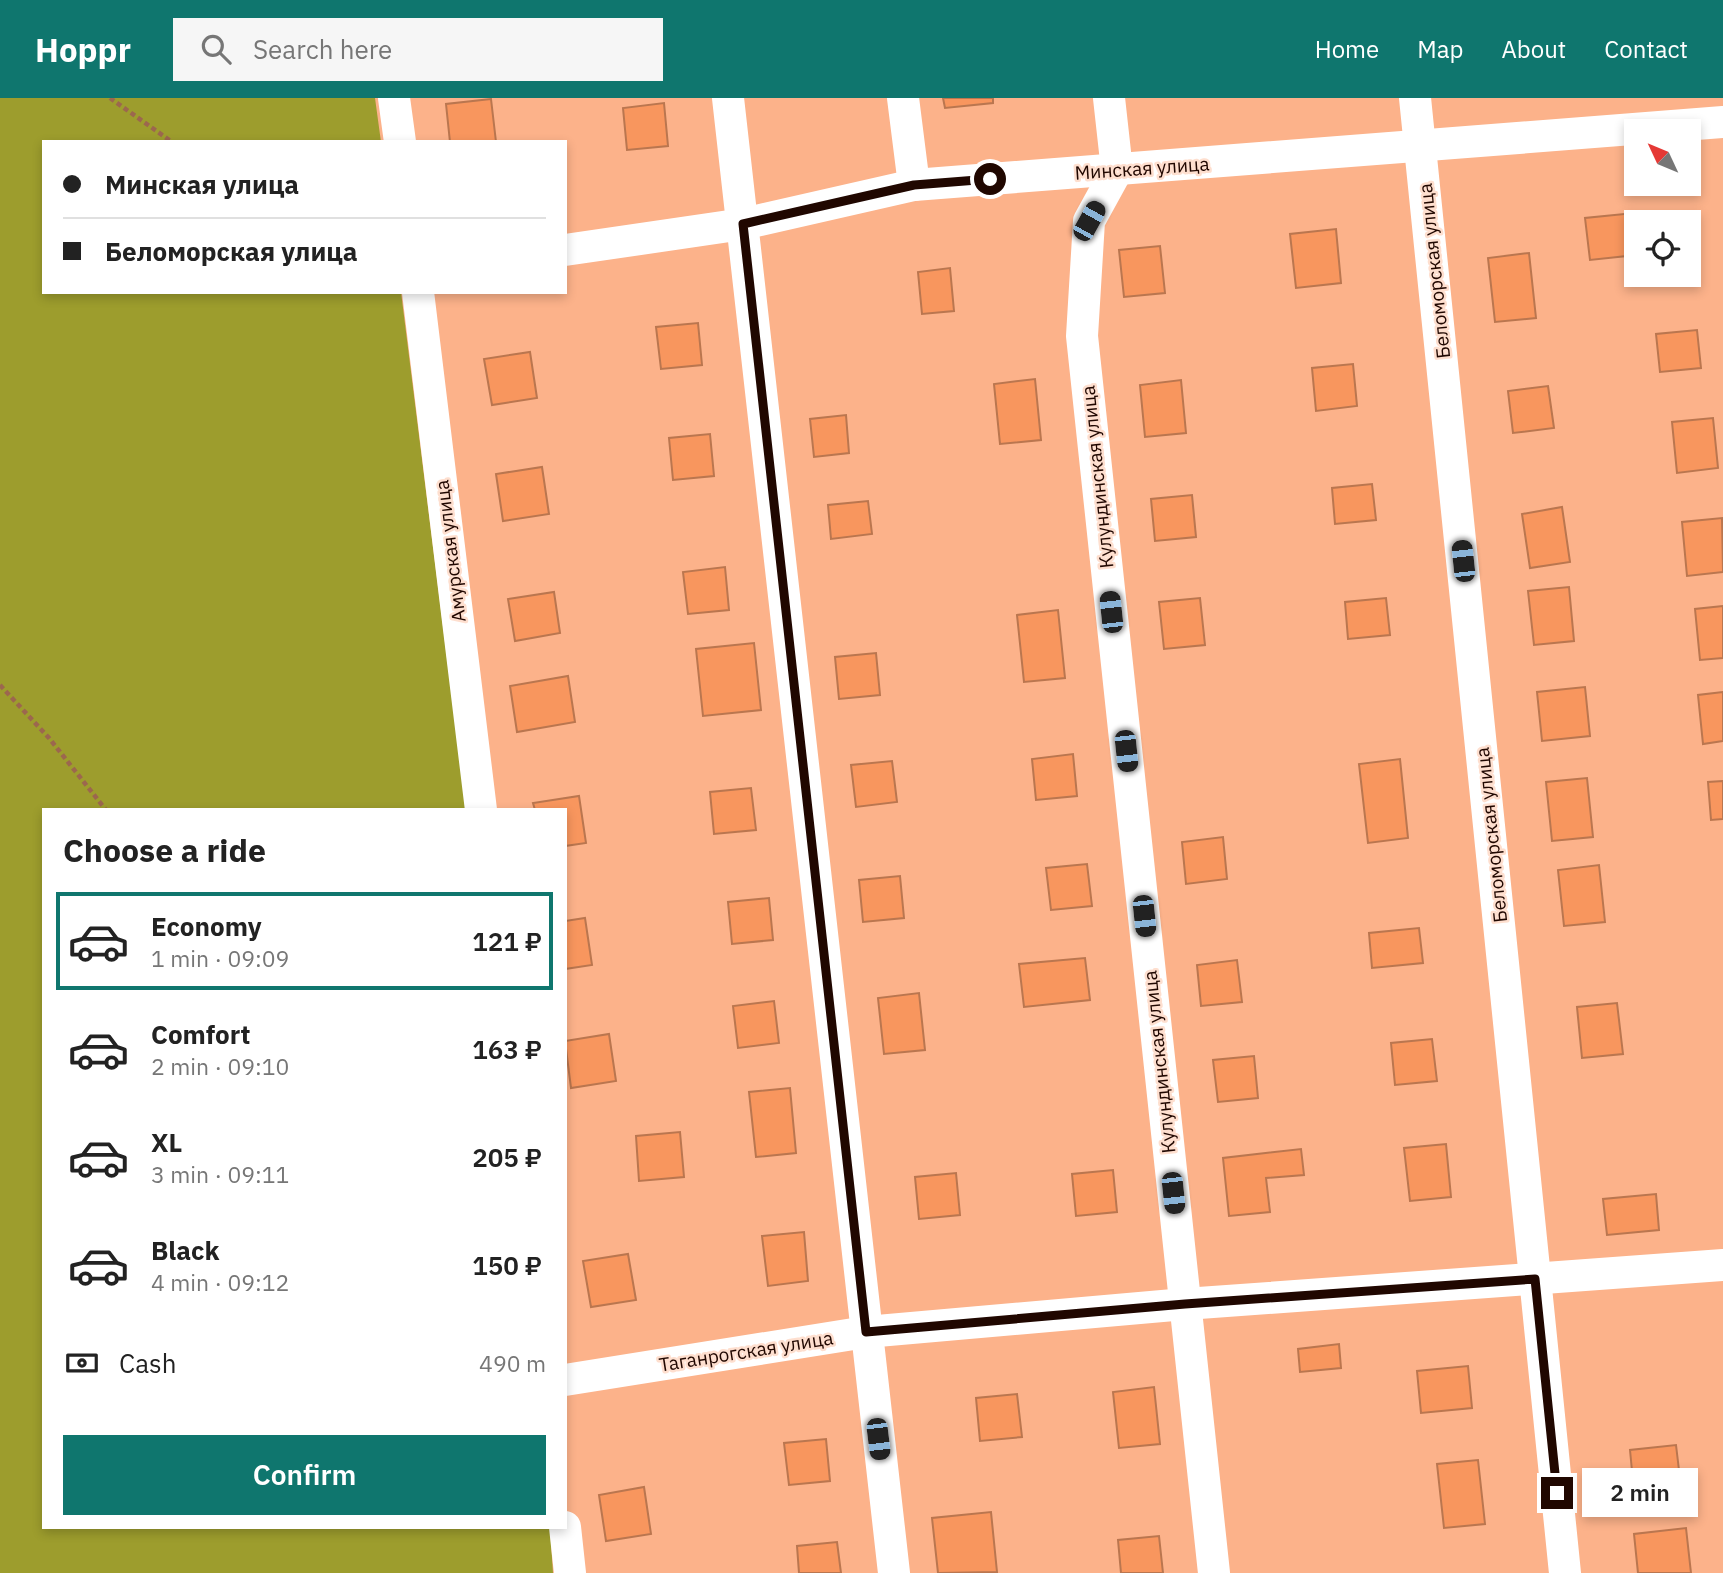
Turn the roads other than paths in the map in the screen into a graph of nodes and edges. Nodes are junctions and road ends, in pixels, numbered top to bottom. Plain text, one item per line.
1 (394, 98) edge
2 (728, 98) edge
3 (902, 98) edge
4 (1110, 98) edge
5 (1415, 98) edge
6 (1723, 122) edge
7 (400, 140) edge
8 (1421, 146) junction
9 (1117, 170) junction
10 (914, 185) junction
11 (743, 224) junction
12 (567, 250) edge
13 (418, 294) edge
14 (481, 808) edge
15 (1723, 1265) edge
16 (1535, 1279) junction
17 (1185, 1304) junction
18 (866, 1332) junction
19 (567, 1380) edge
20 (565, 1529) edge
21 (570, 1573) edge
22 (894, 1573) edge
23 (1214, 1573) edge
24 (1565, 1573) edge

1 - 7 street
2 - 11 street
3 - 10 street
4 - 9 street
5 - 8 street, Беломорская улица
6 - 8 street, Минская улица
8 - 9 street, Минская улица
8 - 16 street, Беломорская улица
9 - 10 street, Минская улица
9 - 17 street, Кулундинская улица
10 - 11 street, Минская улица
11 - 12 street, Минская улица
11 - 18 street
13 - 14 street, Амурская улица
15 - 16 street, Таганрогская улица
16 - 17 street, Таганрогская улица
16 - 24 street, Беломорская улица
17 - 18 street, Таганрогская улица
17 - 23 street, Кулундинская улица
18 - 19 street, Таганрогская улица
18 - 22 street
20 - 21 street

